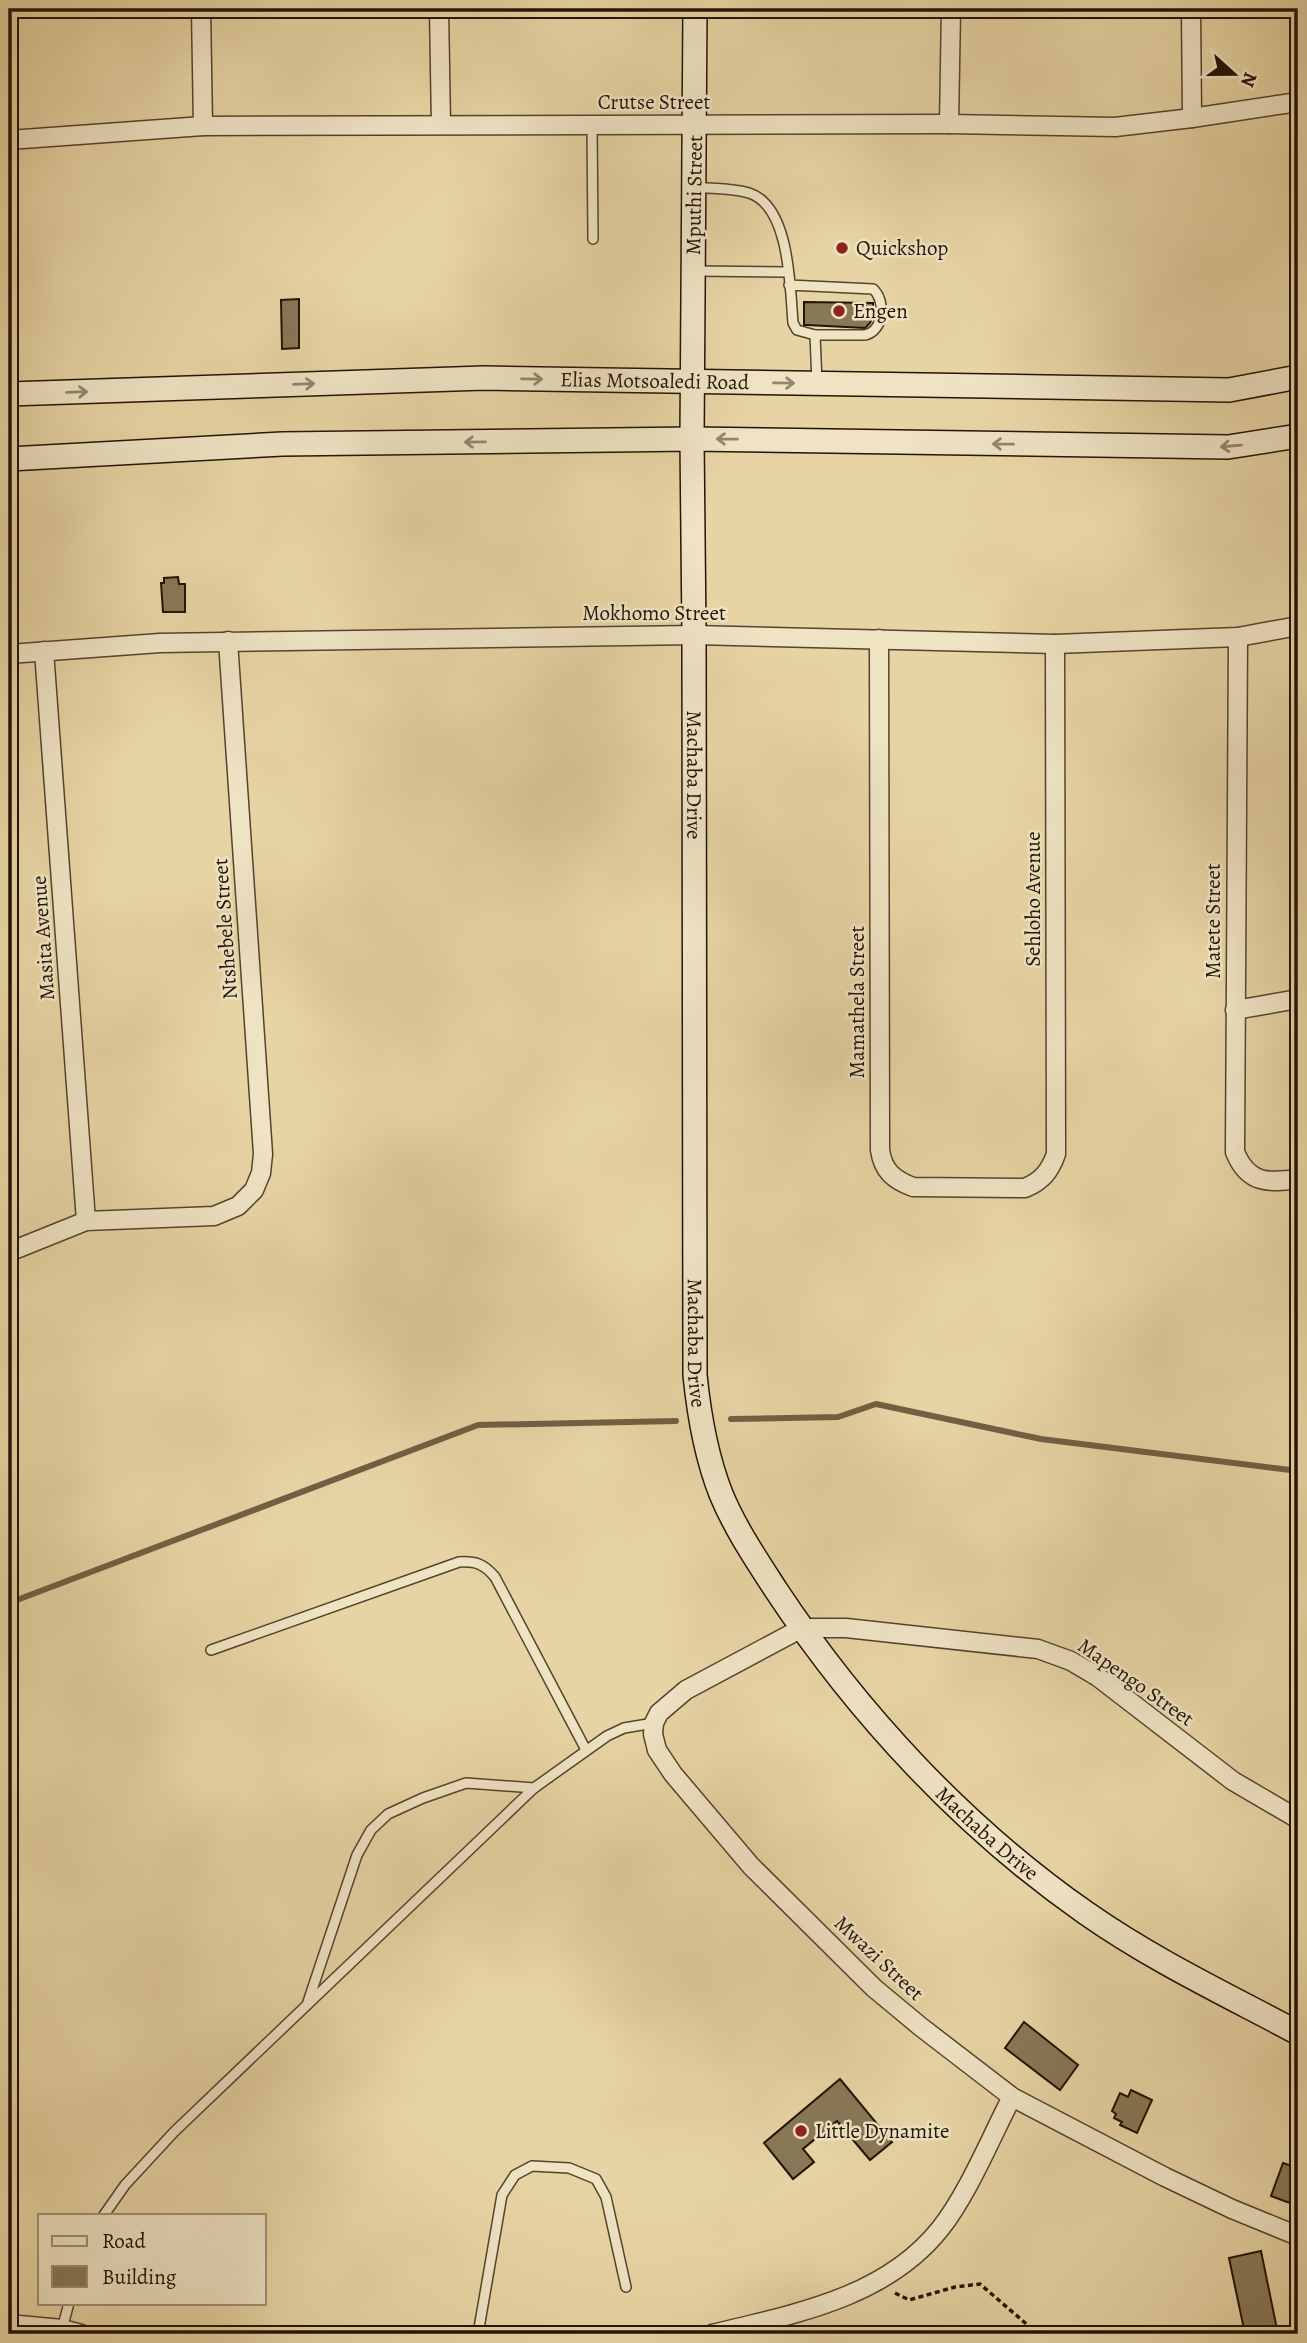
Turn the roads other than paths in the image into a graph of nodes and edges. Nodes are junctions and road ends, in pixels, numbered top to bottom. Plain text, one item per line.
1 (201, 9) edge
2 (439, 9) edge
3 (695, 9) edge
4 (951, 9) edge
5 (1191, 9) edge
6 (1298, 102) edge
7 (1192, 118) junction
8 (949, 124) junction
9 (441, 125) junction
10 (592, 125) junction
11 (695, 125) junction
12 (203, 126) junction
13 (9, 140) edge
14 (694, 187) junction
15 (593, 239) dead end
16 (693, 271) junction
17 (788, 272) junction
18 (789, 285) junction
19 (815, 335) junction
20 (1298, 377) edge
21 (692, 382) junction
22 (817, 384) junction
23 (9, 394) edge
24 (1298, 436) edge
25 (692, 439) junction
26 (9, 459) edge
27 (1298, 626) edge
28 (694, 635) junction
29 (1238, 637) junction
30 (879, 639) junction
31 (228, 641) junction
32 (1055, 644) junction
33 (44, 651) junction
34 (9, 654) edge
35 (1298, 999) edge
36 (1235, 1010) junction
37 (1056, 1154) joint
38 (1298, 1179) edge
39 (86, 1221) junction
40 (9, 1252) edge
41 (802, 1628) junction
42 (211, 1650) dead end
43 (654, 1723) junction
44 (586, 1750) junction
45 (534, 1788) junction
46 (1298, 1819) edge
47 (306, 2006) junction
48 (1298, 2033) edge
49 (1012, 2097) junction
50 (105, 2214) edge
51 (1298, 2236) edge
52 (626, 2287) dead end
53 (69, 2304) edge
54 (9, 2324) edge
55 (62, 2329) junction
56 (81, 2334) edge
57 (478, 2334) edge
58 (712, 2334) edge

1 - 12 street
2 - 9 street
3 - 11 main road, Mputhi Street
4 - 8 street
5 - 7 street
6 - 7 street, Crutse Street
7 - 8 street, Crutse Street
8 - 11 street, Crutse Street
9 - 10 street, Crutse Street
9 - 12 street, Crutse Street
10 - 11 street, Crutse Street
10 - 15 lane
11 - 14 main road, Mputhi Street
12 - 13 street, Crutse Street
14 - 16 main road, Mputhi Street
14 - 17 lane
16 - 17 lane
16 - 21 main road, Mputhi Street
17 - 18 lane
18 - 19 lane
18 - 19 lane
19 - 22 lane
20 - 22 main road, Elias Motsoaledi Road
21 -> 22 main road, Elias Motsoaledi Road
23 -> 21 main road, Elias Motsoaledi Road
21 - 25 main road, Machaba Drive
24 -> 25 main road
25 -> 26 main road
25 - 28 main road, Machaba Drive
27 - 29 street, Mokhomo Street
28 - 30 street, Mokhomo Street
28 - 31 street, Mokhomo Street
28 - 41 main road, Machaba Drive
29 - 32 street, Mokhomo Street
29 - 36 street, Matete Street
30 - 32 street, Mokhomo Street
30 - 37 street, Mamathela Street
31 - 33 street, Mokhomo Street
31 - 39 street, Ntshebele Street
32 - 37 street, Sehloho Avenue
33 - 34 street, Mokhomo Street
33 - 39 street, Masita Avenue
35 - 36 street
36 - 38 street, Matete Street
39 - 40 street
41 - 43 street
41 - 46 street, Mapengo Street
41 - 48 main road, Machaba Drive
42 - 44 lane
43 - 44 lane
43 - 49 street, Mwazi Street
44 - 45 lane
45 - 47 lane
45 - 47 lane
47 - 50 lane
49 - 51 street, Mwazi Street
49 - 58 street
52 - 57 lane
53 - 55 lane
54 - 55 street
55 - 56 street

